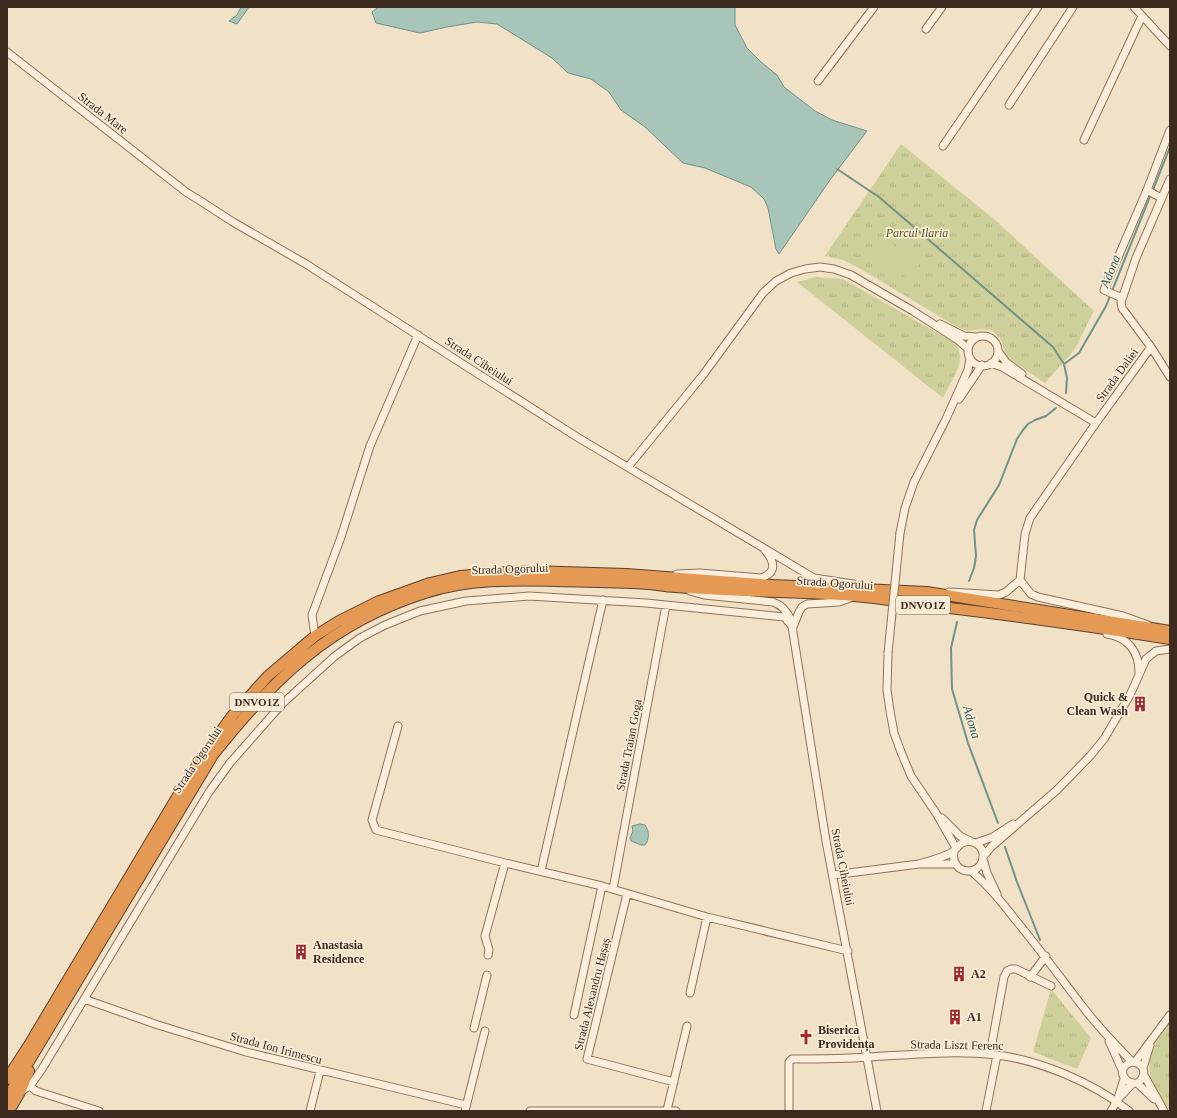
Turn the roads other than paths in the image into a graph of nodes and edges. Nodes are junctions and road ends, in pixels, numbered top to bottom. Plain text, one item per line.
1 (874, 7) edge
2 (942, 7) edge
3 (1038, 7) edge
4 (1073, 7) edge
5 (1134, 7) edge
6 (1142, 16) junction
7 (926, 29) dead end
8 (1170, 46) edge
9 (7, 52) edge
10 (818, 81) dead end
11 (1009, 105) dead end
12 (1170, 130) edge
13 (1084, 140) dead end
14 (943, 146) dead end
15 (1170, 179) edge
16 (1147, 190) junction
17 (186, 192) joint
18 (1161, 198) junction
19 (1122, 298) junction
20 (913, 311) junction
21 (418, 335) junction
22 (977, 337) junction
23 (1151, 347) junction
24 (968, 349) junction
25 (998, 351) junction
26 (970, 358) junction
27 (991, 363) junction
28 (982, 365) junction
29 (1170, 377) edge
30 (1041, 389) junction
31 (946, 419) junction
32 (1096, 423) junction
33 (628, 467) junction
34 (762, 546) junction
35 (663, 576) junction
36 (1020, 580) junction
37 (674, 587) junction
38 (886, 590) junction
39 (927, 592) junction
40 (855, 596) junction
41 (603, 600) junction
42 (666, 605) junction
43 (1043, 619) junction
44 (793, 627) junction
45 (1157, 629) junction
46 (1170, 631) edge
47 (315, 636) junction
48 (1170, 639) edge
49 (1170, 649) edge
50 (1139, 674) junction
51 (398, 726) dead end
52 (936, 813) junction
53 (1021, 821) junction
54 (973, 842) junction
55 (955, 850) junction
56 (983, 858) junction
57 (505, 863) junction
58 (919, 864) junction
59 (956, 864) junction
60 (541, 871) junction
61 (971, 871) junction
62 (833, 875) junction
63 (602, 886) junction
64 (613, 889) junction
65 (627, 894) junction
66 (1001, 901) junction
67 (707, 917) junction
68 (848, 951) junction
69 (488, 955) dead end
70 (1046, 956) junction
71 (487, 975) dead end
72 (1030, 977) junction
73 (1050, 986) dead end
74 (690, 993) dead end
75 (84, 999) junction
76 (574, 1015) dead end
77 (1170, 1015) edge
78 (688, 1026) dead end
79 (474, 1028) dead end
80 (484, 1031) dead end
81 (46, 1032) junction
82 (1106, 1035) junction
83 (1153, 1038) junction
84 (994, 1054) junction
85 (868, 1057) junction
86 (1133, 1062) junction
87 (320, 1071) junction
88 (1143, 1072) junction
89 (1123, 1075) junction
90 (7, 1079) edge
91 (674, 1082) junction
92 (1135, 1083) junction
93 (30, 1086) junction
94 (20, 1092) junction
95 (7, 1098) edge
96 (1117, 1101) junction
97 (1158, 1104) junction
98 (466, 1108) edge
99 (667, 1110) edge
100 (9, 1111) edge
101 (99, 1111) edge
102 (310, 1111) edge
103 (530, 1111) edge
104 (676, 1111) edge
105 (789, 1111) edge
106 (877, 1111) edge
107 (986, 1111) edge
108 (1111, 1111) edge
109 (1129, 1111) edge
110 (1164, 1111) edge

1 - 10 street
2 - 7 street
3 - 14 street
4 - 11 street
5 - 6 street
6 - 8 street
6 - 13 street
9 - 17 street, Strada Mare
12 - 16 street
15 - 18 street
16 - 18 street
16 - 19 street
17 - 21 street, Strada Ciheiului
18 - 19 street
19 - 23 street, Strada Daliei
20 - 22 street
20 - 24 street
20 - 33 street
21 - 33 street, Strada Ciheiului
21 - 47 street
22 - 24 street
22 - 25 street
23 - 29 street
23 - 32 street, Strada Daliei
24 - 26 street
25 - 27 street
25 - 30 street
26 - 28 street
26 - 31 street
27 - 28 street
27 - 30 street
28 - 31 street
30 - 32 street
31 - 52 street, bridge
32 - 36 street, Strada Daliei
33 - 34 street, Strada Ciheiului
34 - 35 street, Strada Ciheiului
34 - 38 street, Strada Ciheiului
35 - 38 highway, Strada Ogorului / DNVO1Z
35 - 47 highway, Strada Ogorului / DNVO1Z
36 - 39 street
36 - 45 street
37 - 40 highway, Strada Ogorului / DNVO1Z
37 - 44 street, Strada Ciheiului
37 - 81 highway, Strada Ogorului / DNVO1Z
38 - 39 highway, Strada Ogorului / DNVO1Z
39 - 45 highway, Strada Ogorului / DNVO1Z
40 - 43 highway, Strada Ogorului / DNVO1Z
40 - 44 street
41 - 42 street
41 - 60 street
41 - 75 street
42 - 44 street
42 - 64 street, Strada Traian Goga
43 - 48 highway, Strada Ogorului / DNVO1Z
43 - 50 street
44 - 62 street, Strada Ciheiului
45 - 46 highway, Strada Ogorului / DNVO1Z
47 - 90 highway, Strada Ogorului / DNVO1Z
49 - 50 street
50 - 53 street
51 - 57 street
52 - 54 street
52 - 55 street
53 - 54 street
53 - 56 street
54 - 55 street
54 - 56 street
55 - 58 street
55 - 59 street
56 - 61 street
56 - 66 street
57 - 60 street
57 - 69 street
58 - 59 street
58 - 62 street
59 - 61 street
60 - 63 street
61 - 66 street
62 - 68 street, Strada Ciheiului
63 - 64 street
63 - 76 street
64 - 65 street
65 - 67 street
65 - 91 street, Strada Alexandru Hașaș
66 - 70 street
67 - 68 street
67 - 74 street
68 - 85 street, Strada Ciheiului
70 - 72 street
70 - 82 street
71 - 79 street
72 - 73 street
72 - 84 street
75 - 87 street, Strada Ion Irimescu
75 - 93 street
77 - 83 street
78 - 91 street
80 - 98 street
81 - 94 highway
81 - 95 highway, Strada Ogorului / DNVO1Z
82 - 86 street
82 - 89 street
83 - 86 street
83 - 88 street
84 - 85 street, Strada Liszt Ferenc
84 - 96 street, Strada Liszt Ferenc
84 - 107 street
85 - 105 street, Strada Liszt Ferenc
85 - 106 street, Strada Ciheiului
86 - 88 street
86 - 89 street
87 - 98 street, Strada Ion Irimescu
87 - 102 street
88 - 92 street
88 - 97 street
89 - 92 street
89 - 96 street
91 - 99 street
92 - 96 street
92 - 97 street
93 - 94 street
93 - 101 street
94 - 100 highway
96 - 108 street
96 - 109 street, Strada Liszt Ferenc
97 - 110 street
99 - 103 street
99 - 104 street

